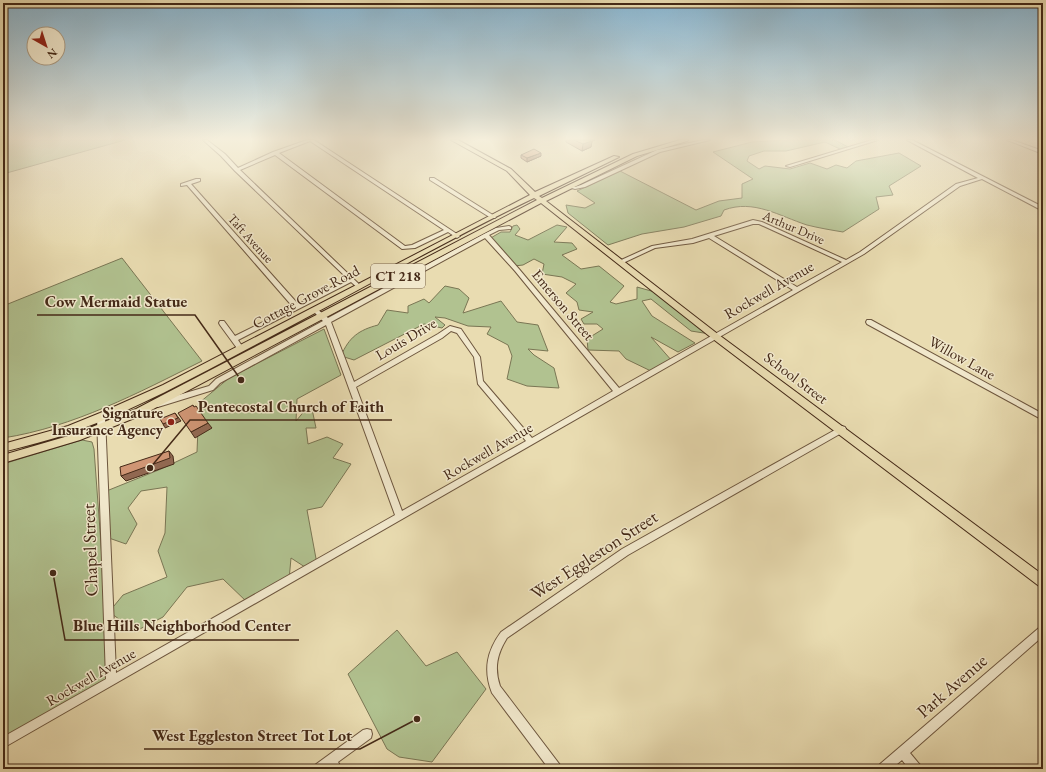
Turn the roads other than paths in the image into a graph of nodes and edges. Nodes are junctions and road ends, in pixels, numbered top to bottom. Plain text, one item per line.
1 (242, 176) edge
2 (306, 176) edge
3 (365, 176) edge
4 (515, 176) edge
5 (581, 176) edge
6 (590, 176) edge
7 (604, 176) edge
8 (978, 176) edge
9 (982, 178) junction
10 (432, 179) dead end
11 (198, 180) dead end
12 (570, 186) junction
13 (538, 198) junction
14 (1043, 209) edge
15 (493, 217) junction
16 (509, 228) dead end
17 (448, 230) junction
18 (486, 235) junction
19 (457, 236) junction
20 (710, 236) junction
21 (621, 262) junction
22 (846, 262) junction
23 (351, 280) junction
24 (359, 287) junction
25 (797, 290) junction
26 (297, 307) junction
27 (322, 316) junction
28 (222, 322) dead end
29 (869, 322) dead end
30 (716, 336) junction
31 (234, 340) junction
32 (241, 348) junction
33 (352, 386) junction
34 (618, 392) junction
35 (101, 417) junction
36 (1043, 417) edge
37 (102, 428) junction
38 (842, 429) junction
39 (531, 442) junction
40 (3, 448) edge
41 (3, 459) edge
42 (400, 517) junction
43 (1043, 582) edge
44 (1043, 630) edge
45 (111, 681) junction
46 (367, 734) dead end
47 (3, 743) edge
48 (903, 752) junction
49 (334, 764) edge
50 (319, 769) edge
51 (556, 769) edge
52 (883, 769) edge
53 (916, 769) edge

1 - 23 street
2 - 17 street
3 - 17 street
4 - 13 main road, School Street
5 - 13 main road, Cottage Grove Road / CT 218
6 - 12 main road, Cottage Grove Road / CT 218
7 - 12 street, Cottage Grove Road
8 - 9 street
9 - 14 street
9 - 22 street, Rockwell Avenue
10 - 15 street
11 - 26 street, Taft Avenue
12 - 13 main road, Cottage Grove Road / CT 218
13 - 15 main road, Cottage Grove Road / CT 218
13 - 21 main road, School Street
13 - 27 main road, Cottage Grove Road / CT 218
15 - 19 main road, Cottage Grove Road / CT 218
16 - 18 street, Cottage Grove Road
17 - 19 street
18 - 27 street, Cottage Grove Road
18 - 34 street, Emerson Street
19 - 24 main road, Cottage Grove Road / CT 218
20 - 21 street, Arthur Drive
20 - 22 street, Arthur Drive
20 - 25 street
21 - 30 main road, School Street
22 - 25 street, Rockwell Avenue
23 - 24 street
23 - 26 street
24 - 27 main road, Cottage Grove Road / CT 218
25 - 30 street, Rockwell Avenue
26 - 31 street
27 - 32 main road, Cottage Grove Road / CT 218
27 - 33 street
27 - 37 main road, Cottage Grove Road / CT 218
28 - 31 street
29 - 36 street, Willow Lane
30 - 34 street, Rockwell Avenue
30 - 38 main road, School Street
31 - 32 street
32 - 35 main road, Cottage Grove Road / CT 218
33 - 39 street, Louis Drive
33 - 42 street
34 - 39 street, Rockwell Avenue
35 - 37 street, Chapel Street
35 - 40 main road, Cottage Grove Road / CT 218
37 - 41 main road, Cottage Grove Road / CT 218
37 - 45 street, Chapel Street
38 - 43 main road, School Street
38 - 51 street, West Eggleston Street
39 - 42 street, Rockwell Avenue
42 - 45 street, Rockwell Avenue
44 - 48 street, Park Avenue
45 - 47 street, Rockwell Avenue
46 - 49 street
48 - 52 street, Park Avenue
48 - 53 street
49 - 50 street

